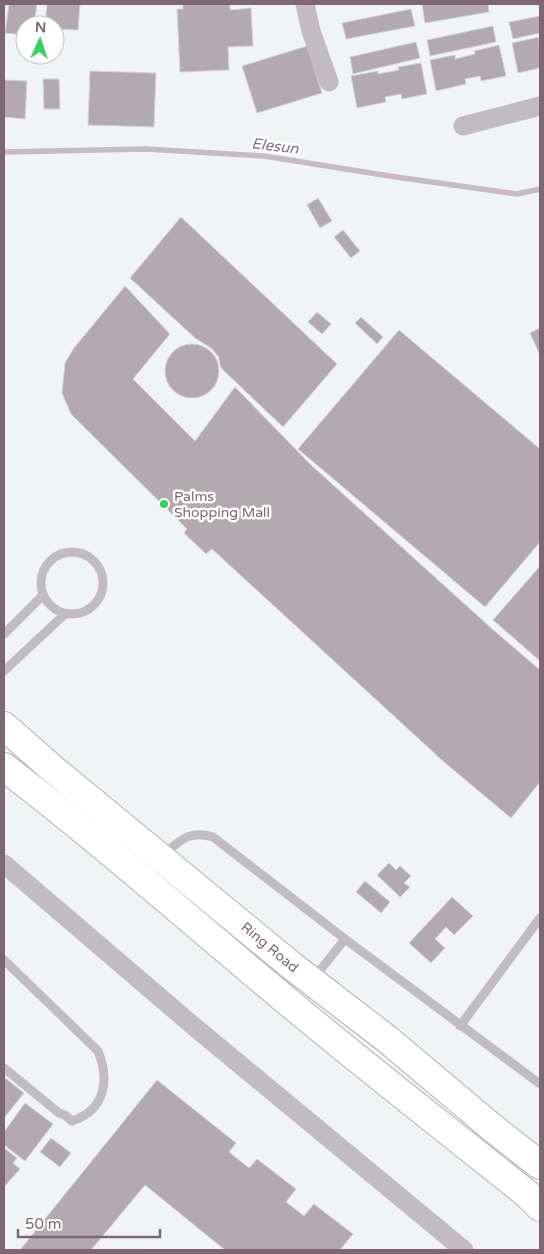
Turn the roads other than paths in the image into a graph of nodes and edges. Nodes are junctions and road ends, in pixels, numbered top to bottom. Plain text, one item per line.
1 (306, 4) edge
2 (329, 82) dead end
3 (540, 106) edge
4 (464, 126) dead end
5 (43, 595) junction
6 (65, 614) junction
7 (4, 634) edge
8 (4, 671) edge
9 (4, 726) edge
10 (4, 768) edge
11 (161, 857) junction
12 (4, 864) edge
13 (540, 918) edge
14 (345, 940) junction
15 (4, 960) edge
16 (311, 981) junction
17 (460, 1026) junction
18 (4, 1068) edge
19 (540, 1084) edge
20 (540, 1165) edge
21 (540, 1207) edge
22 (464, 1250) edge

1 - 2 street
3 - 4 street
5 - 6 lane
5 - 6 lane
5 - 7 lane
6 - 8 lane
9 - 11 main road, Ring Road
10 - 21 main road
11 - 14 lane
11 - 16 main road, Ring Road
12 - 22 street
13 - 17 lane
14 - 16 lane
14 - 17 lane
15 - 18 lane
16 - 20 main road, Ring Road
17 - 19 lane

